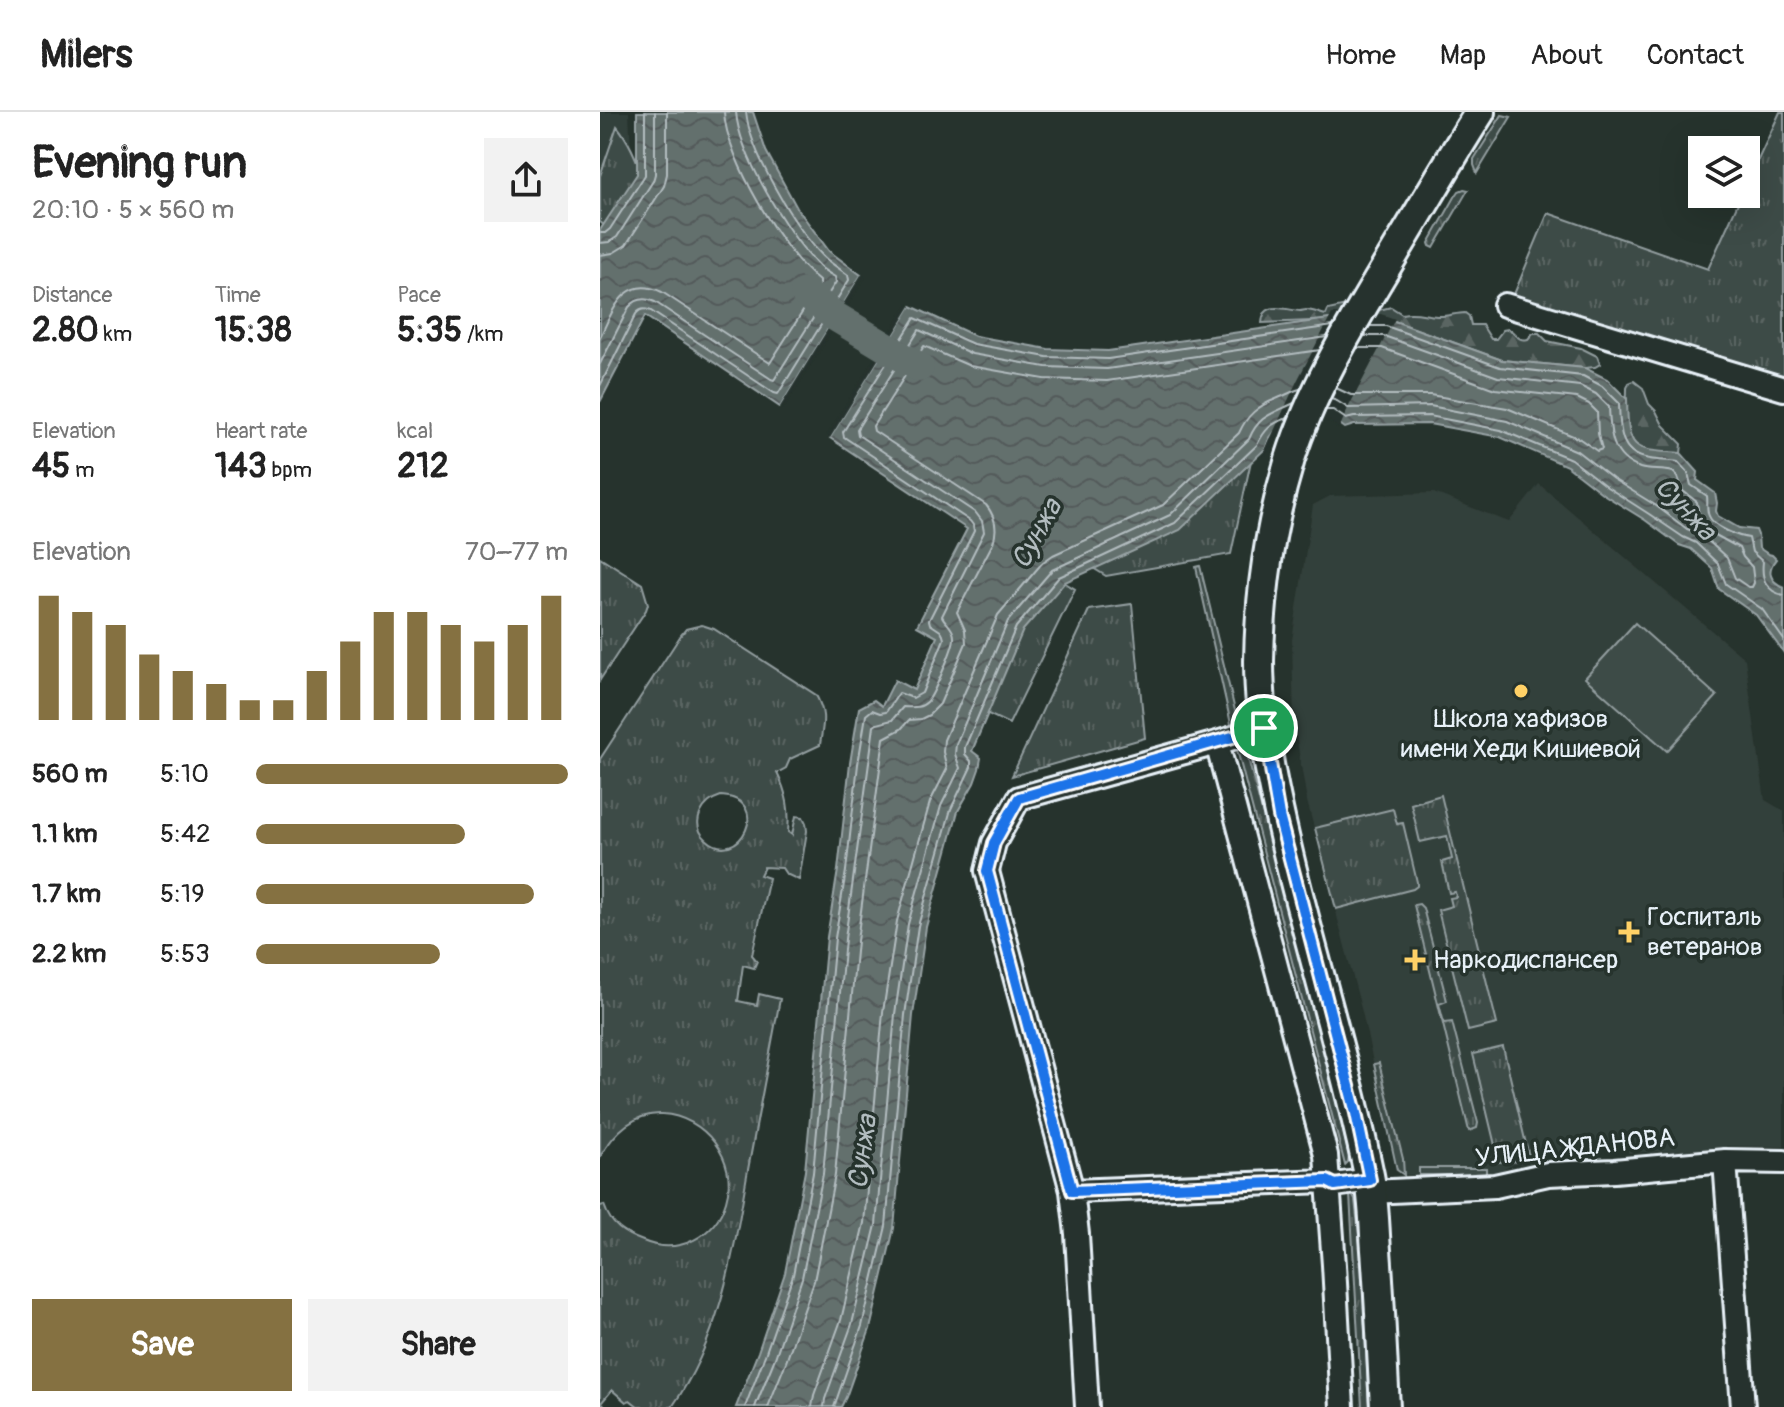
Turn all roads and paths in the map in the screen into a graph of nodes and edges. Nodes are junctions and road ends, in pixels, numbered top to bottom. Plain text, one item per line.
1 (1480, 112) edge
2 (1505, 305) dead end
3 (1784, 389) edge
4 (1264, 728) junction
5 (1217, 743) junction
6 (1725, 1161) junction
7 (1784, 1162) edge
8 (1327, 1181) junction
9 (1371, 1186) junction
10 (1072, 1191) junction
11 (1087, 1407) edge
12 (1342, 1407) edge
13 (1385, 1407) edge
14 (1743, 1407) edge

1 - 4 main road
2 - 3 street
4 - 5 street
4 - 9 main road
5 - 8 street
5 - 10 street
6 - 7 street, УЛИЦА ЖДАНОВА
6 - 9 street, УЛИЦА ЖДАНОВА
6 - 14 street
8 - 9 street, УЛИЦА ЖДАНОВА
8 - 10 street, УЛИЦА ЖДАНОВА
8 - 12 street
9 - 13 main road
10 - 11 street

